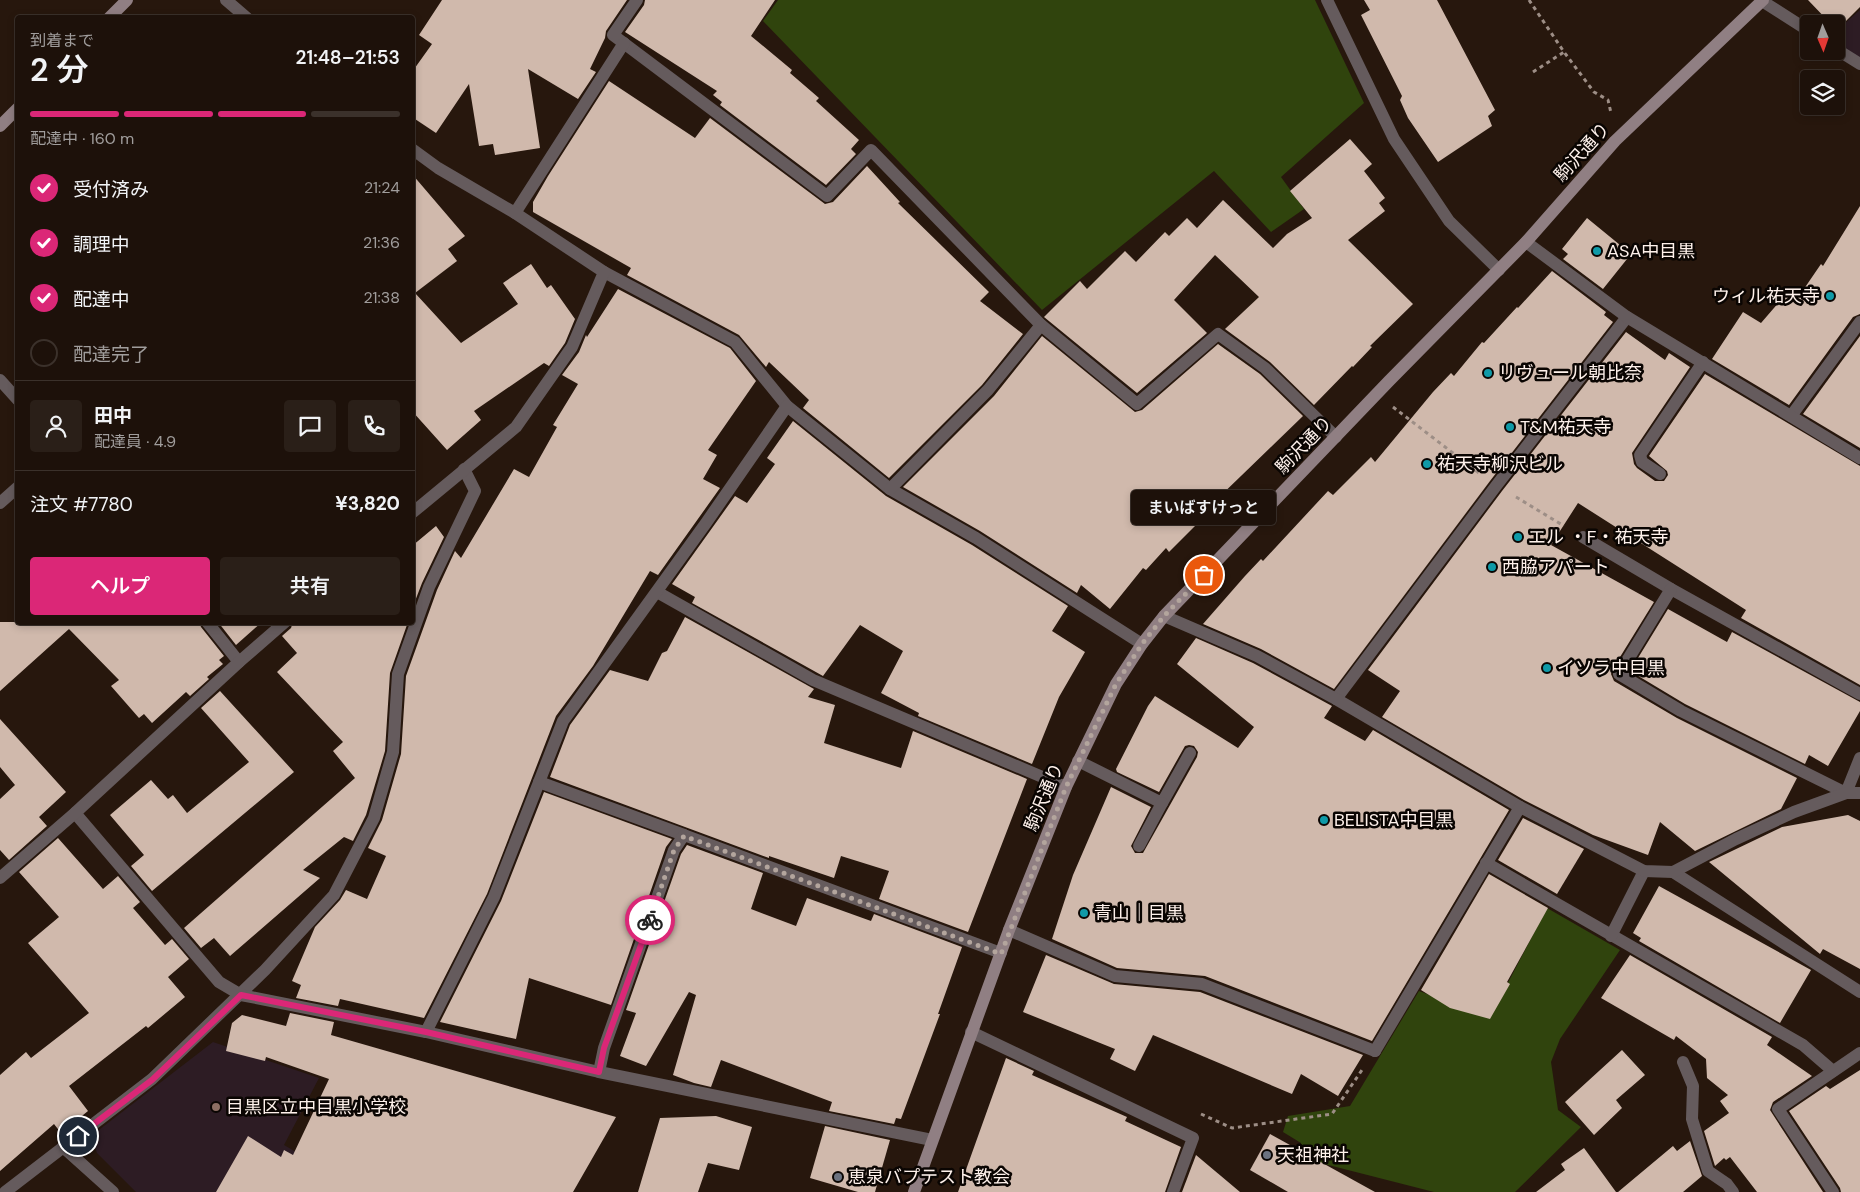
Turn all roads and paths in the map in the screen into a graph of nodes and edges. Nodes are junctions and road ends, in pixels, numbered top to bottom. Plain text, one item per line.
1 (127, 0) edge
2 (226, 0) edge
3 (637, 0) edge
4 (1327, 0) edge
5 (1529, 0) edge
6 (1763, 1) edge
7 (112, 15) edge
8 (244, 15) edge
9 (1800, 25) edge
10 (624, 43) junction
11 (1564, 52) junction
12 (1845, 55) edge
13 (1860, 64) edge
14 (1533, 72) dead end
15 (15, 111) edge
16 (0, 126) edge
17 (1615, 141) junction
18 (415, 151) edge
19 (515, 213) junction
20 (1526, 242) junction
21 (1499, 270) junction
22 (604, 272) junction
23 (1627, 317) junction
24 (1860, 322) edge
25 (1041, 325) junction
26 (1702, 362) junction
27 (0, 380) edge
28 (15, 397) edge
29 (787, 406) junction
30 (1791, 416) junction
31 (1336, 437) junction
32 (1860, 458) edge
33 (464, 469) junction
34 (1660, 474) dead end
35 (890, 489) junction
36 (15, 490) edge
37 (0, 503) edge
38 (415, 510) edge
39 (1583, 537) dead end
40 (1671, 588) junction
41 (657, 592) junction
42 (1164, 616) junction
43 (208, 625) edge
44 (282, 625) edge
45 (1142, 644) junction
46 (239, 662) junction
47 (1860, 694) edge
48 (1336, 699) junction
49 (1190, 753) dead end
50 (1860, 758) edge
51 (1078, 761) junction
52 (539, 782) junction
53 (1066, 787) junction
54 (1846, 793) junction
55 (1860, 793) edge
56 (1162, 803) junction
57 (1520, 807) junction
58 (76, 814) junction
59 (684, 836) junction
60 (1139, 846) dead end
61 (1486, 863) junction
62 (1644, 871) junction
63 (1673, 872) junction
64 (0, 878) edge
65 (1009, 930) junction
66 (1611, 936) junction
67 (1001, 954) junction
68 (1860, 992) edge
69 (241, 995) junction
70 (426, 1032) junction
71 (972, 1032) junction
72 (1376, 1051) junction
73 (1860, 1053) edge
74 (1683, 1062) dead end
75 (1833, 1071) junction
76 (599, 1072) junction
77 (1196, 1112) dead end
78 (932, 1140) junction
79 (63, 1147) junction
80 (5, 1192) edge
81 (113, 1192) edge
82 (914, 1192) edge
83 (1172, 1192) edge
84 (1733, 1192) edge
85 (1833, 1192) edge

1 - 7 main road
2 - 8 street
3 - 10 street
4 - 21 street
5 - 11 path
6 - 9 street
6 - 17 main road, 駒沢通り
10 - 19 street
10 - 25 street
11 - 14 path
11 - 17 path
12 - 13 street
15 - 16 main road
17 - 20 main road, 駒沢通り
18 - 19 street
19 - 22 street
20 - 21 main road, 駒沢通り
20 - 23 street
21 - 31 main road, 駒沢通り
22 - 29 street
22 - 33 street
23 - 26 street
23 - 48 street
24 - 30 street
25 - 31 street
25 - 35 street
26 - 30 street
26 - 34 street
27 - 28 street
29 - 35 street
29 - 41 street
30 - 32 street
31 - 42 main road, 駒沢通り
33 - 38 street
33 - 69 street
35 - 45 street
36 - 37 street
39 - 40 street
40 - 47 street
40 - 54 street
41 - 52 street
41 - 53 street
42 - 45 main road, 駒沢通り
42 - 48 street
43 - 46 street
44 - 46 street
45 - 51 main road, 駒沢通り
46 - 58 street
48 - 57 street
49 - 56 street
50 - 54 street
51 - 53 main road, 駒沢通り
51 - 56 street
52 - 59 street
52 - 70 street
53 - 65 main road, 駒沢通り
54 - 55 street
54 - 63 street
56 - 60 street
57 - 61 street
57 - 62 street
58 - 64 street
58 - 69 street
59 - 67 street
59 - 76 street
61 - 66 street
61 - 72 street
62 - 63 street
62 - 66 street
63 - 68 street
65 - 67 main road, 駒沢通り
65 - 72 street
66 - 75 street
67 - 71 main road, 駒沢通り
69 - 70 street
69 - 79 street
70 - 76 street
71 - 78 main road, 駒沢通り
71 - 83 street
72 - 77 path
73 - 75 street
74 - 84 street
75 - 85 street
76 - 78 street
78 - 82 main road, 駒沢通り
79 - 80 street
79 - 81 street

